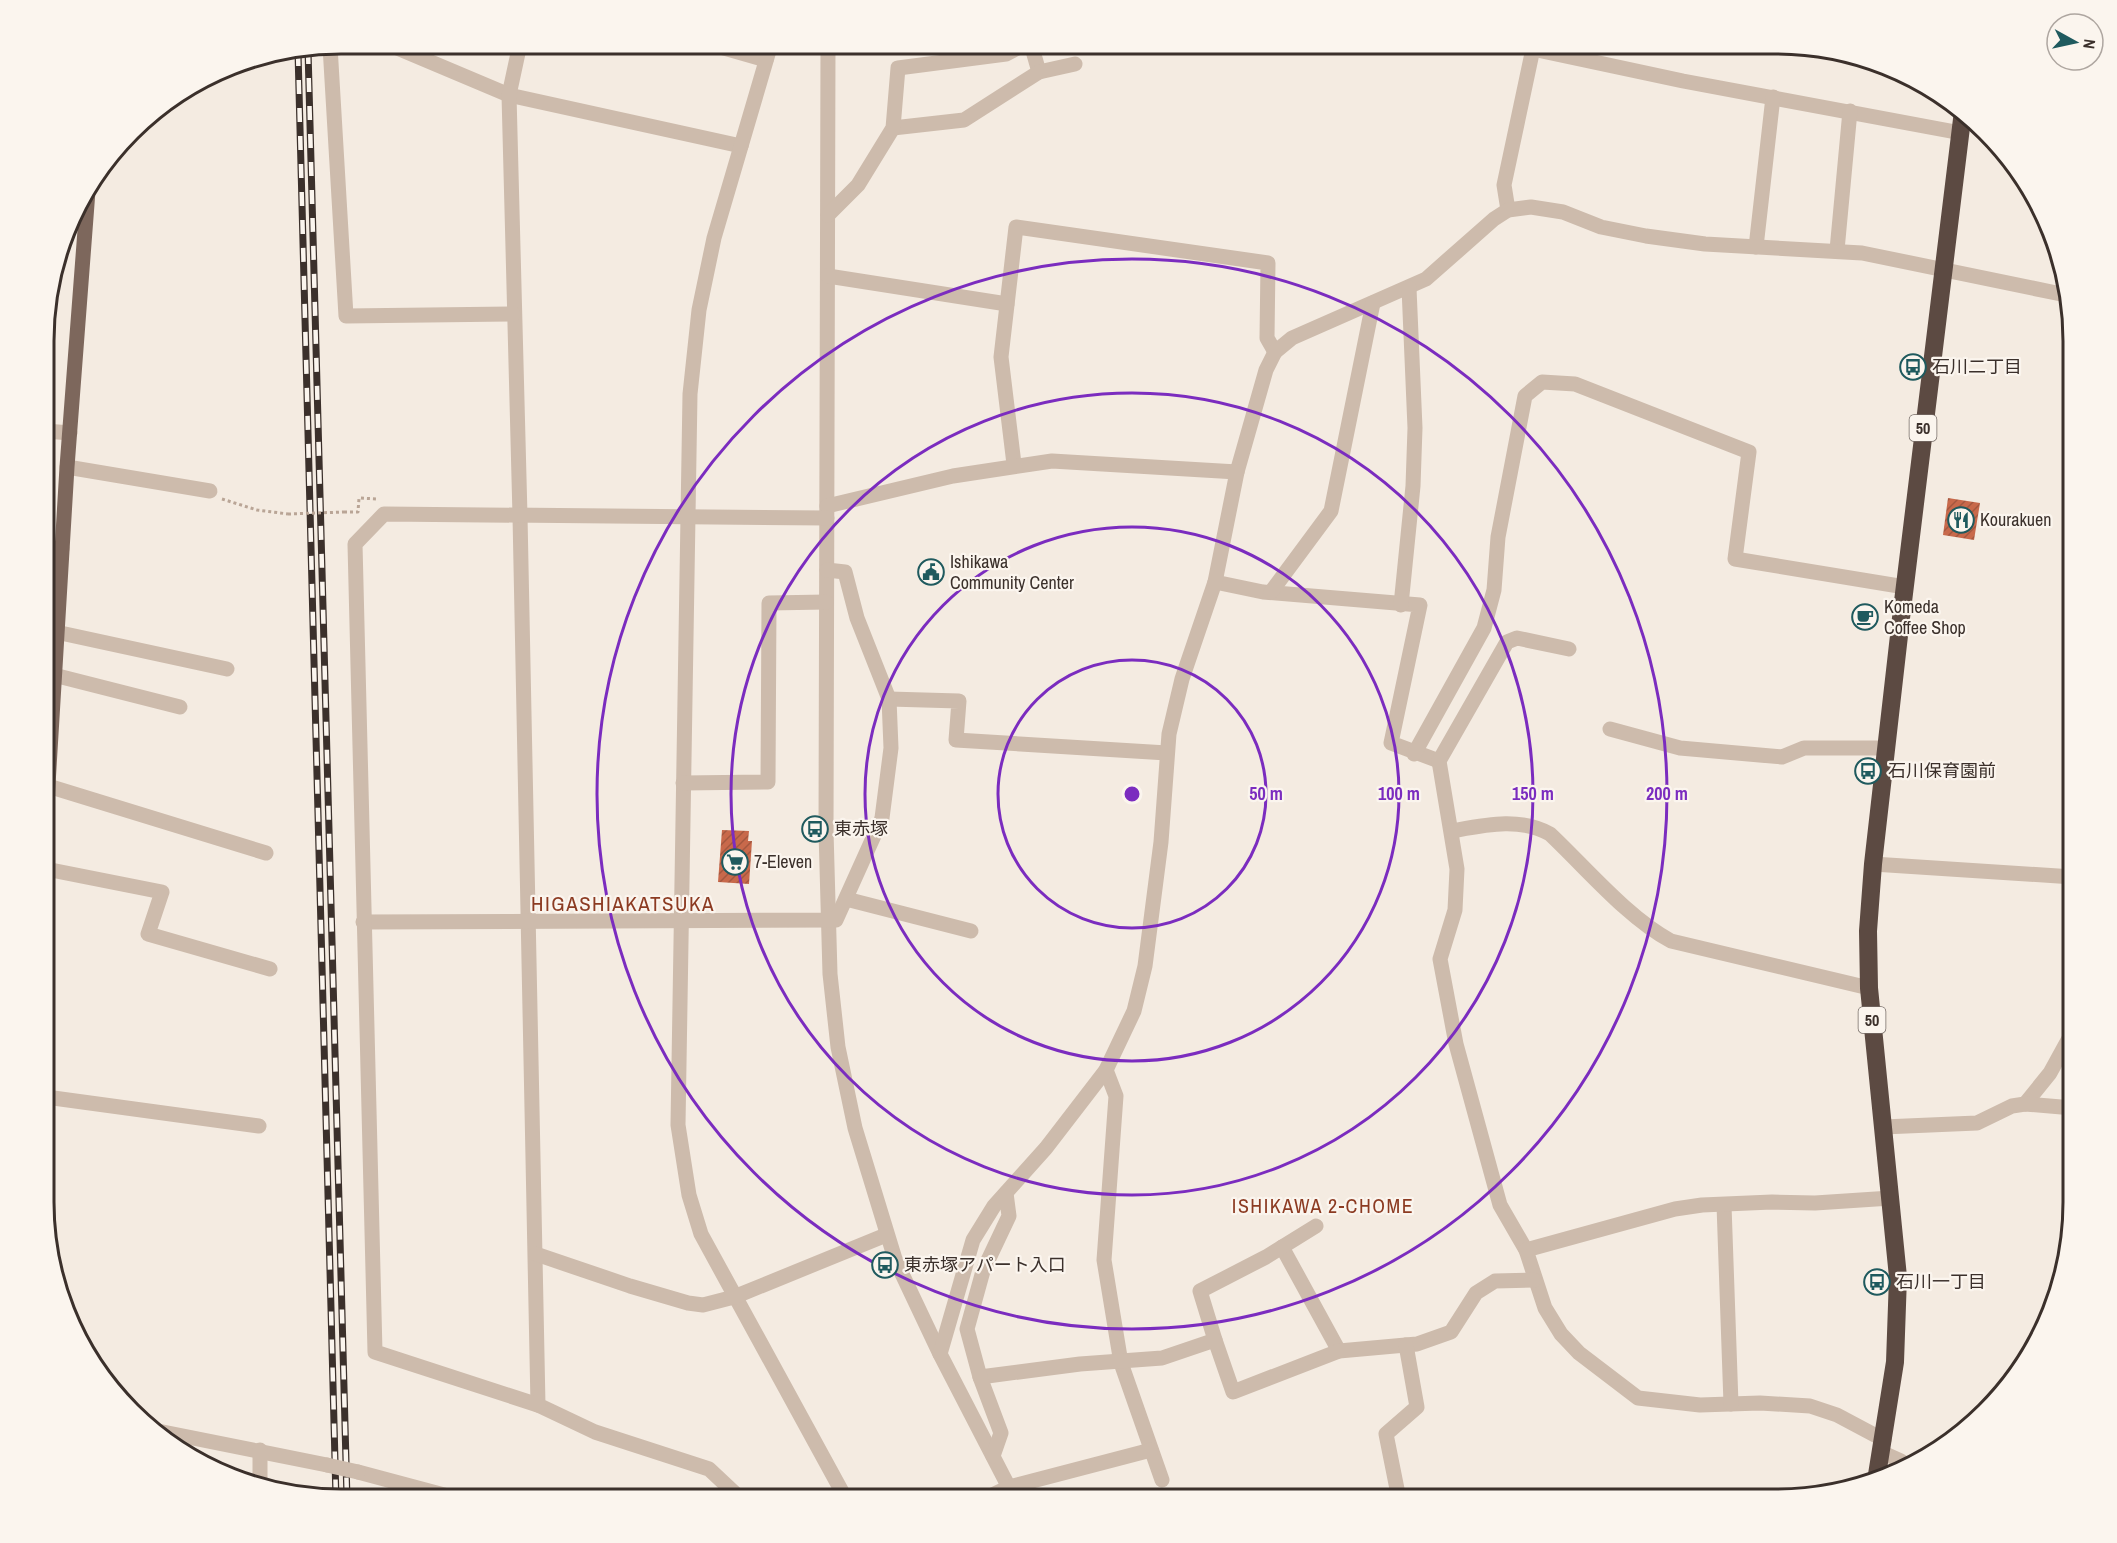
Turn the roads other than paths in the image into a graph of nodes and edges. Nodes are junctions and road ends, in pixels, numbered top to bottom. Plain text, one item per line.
1 (412, 54) edge
2 (518, 54) edge
3 (745, 54) edge
4 (768, 54) edge
5 (828, 54) edge
6 (1006, 54) edge
7 (1034, 54) edge
8 (1532, 54) edge
9 (1567, 54) edge
10 (331, 55) edge
11 (766, 60) junction
12 (1075, 64) dead end
13 (1039, 72) junction
14 (509, 95) junction
15 (1773, 97) junction
16 (1850, 111) junction
17 (1962, 122) edge
18 (893, 128) junction
19 (1960, 133) junction
20 (741, 146) junction
21 (87, 209) edge
22 (1508, 210) junction
23 (828, 214) junction
24 (1756, 247) junction
25 (1837, 250) junction
26 (1942, 270) junction
27 (828, 276) junction
28 (1409, 288) junction
29 (2059, 294) edge
30 (1373, 303) junction
31 (1007, 304) junction
32 (513, 314) junction
33 (1275, 352) junction
34 (54, 432) edge
35 (70, 433) junction
36 (1014, 465) junction
37 (67, 467) junction
38 (1237, 472) junction
39 (210, 492) road end
40 (827, 512) junction
41 (520, 516) junction
42 (687, 517) junction
43 (54, 549) edge
44 (826, 570) junction
45 (1215, 582) junction
46 (1905, 586) junction
47 (1270, 592) junction
48 (826, 602) junction
49 (1401, 605) junction
50 (56, 632) junction
51 (54, 646) edge
52 (1569, 649) dead end
53 (227, 669) dead end
54 (54, 674) edge
55 (889, 699) junction
56 (180, 707) dead end
57 (1610, 729) dead end
58 (1886, 748) junction
59 (1167, 753) junction
60 (1414, 754) junction
61 (1439, 761) junction
62 (683, 783) junction
63 (54, 788) edge
64 (1452, 831) junction
65 (266, 853) dead end
66 (1873, 864) junction
67 (54, 871) edge
68 (2063, 876) edge
69 (846, 899) junction
70 (680, 920) junction
71 (827, 920) junction
72 (363, 922) junction
73 (528, 922) junction
74 (971, 931) dead end
75 (270, 969) dead end
76 (1869, 988) junction
77 (2063, 1049) edge
78 (1106, 1070) junction
79 (54, 1098) edge
80 (2025, 1104) junction
81 (2063, 1107) edge
82 (259, 1126) dead end
83 (1883, 1127) junction
84 (1006, 1193) junction
85 (1891, 1198) junction
86 (1724, 1205) junction
87 (1316, 1226) dead end
88 (886, 1235) junction
89 (1282, 1247) junction
90 (1526, 1250) junction
91 (536, 1254) junction
92 (1534, 1280) junction
93 (734, 1296) junction
94 (1215, 1341) junction
95 (1406, 1345) junction
96 (1340, 1351) junction
97 (940, 1354) junction
98 (1121, 1363) junction
99 (980, 1377) junction
100 (1731, 1404) junction
101 (538, 1405) junction
102 (172, 1434) edge
103 (1883, 1446) junction
104 (260, 1450) junction
105 (1151, 1450) junction
106 (993, 1456) junction
107 (1900, 1460) edge
108 (1877, 1470) edge
109 (260, 1477) edge
110 (1162, 1480) dead end
111 (422, 1489) edge
112 (730, 1489) edge
113 (840, 1489) edge
114 (1010, 1489) edge
115 (1025, 1489) edge
116 (1397, 1489) edge

1 - 14 street
2 - 14 street
3 - 11 street
4 - 11 street
5 - 23 street
6 - 18 street
7 - 13 street
8 - 22 street
9 - 15 street
10 - 32 street
11 - 20 street
12 - 13 street
13 - 18 street
14 - 20 street
14 - 32 street
15 - 16 street
15 - 24 street
16 - 19 street
16 - 25 street
17 - 19 highway, 50
18 - 23 street
19 - 26 highway, 50
20 - 42 street
21 - 35 main road
22 - 24 street
22 - 28 street
23 - 27 street
24 - 25 street
25 - 26 street
26 - 29 street
26 - 46 highway, 50
27 - 31 street
27 - 40 street
28 - 30 street
28 - 49 street
30 - 33 street
30 - 47 street
31 - 33 street
31 - 36 street
32 - 41 street
33 - 38 street
34 - 35 street
35 - 37 main road
36 - 38 street
36 - 40 street
37 - 39 street
37 - 43 main road
38 - 45 street
40 - 42 street
40 - 44 street
41 - 42 street
41 - 72 street
41 - 73 street
42 - 62 street
43 - 50 main road
44 - 48 street
44 - 55 street
45 - 47 street
45 - 59 street
46 - 58 highway, 50
46 - 60 street
47 - 49 street
48 - 62 street
48 - 71 street
49 - 60 street
50 - 51 main road
50 - 53 street
52 - 61 street
54 - 56 street
55 - 59 street
55 - 69 street
57 - 58 street
58 - 66 highway, 50
59 - 78 street
60 - 61 street
61 - 64 street
62 - 70 street
63 - 65 street
64 - 76 street
64 - 90 street
66 - 68 street
66 - 76 highway, 50
67 - 75 street
69 - 71 street
69 - 74 street
70 - 71 street
70 - 73 street
70 - 93 street
71 - 88 street
72 - 73 street
72 - 101 street
73 - 91 street
76 - 83 highway, 50
77 - 80 street
78 - 84 street
78 - 98 street
79 - 82 street
80 - 81 street
80 - 83 street
83 - 85 highway, 50
84 - 97 street
84 - 99 street
85 - 86 street
85 - 103 highway, 50
86 - 90 street
86 - 100 street
87 - 89 street
88 - 93 street
88 - 97 street
89 - 94 street
89 - 96 street
90 - 92 street
91 - 93 street
91 - 101 street
92 - 95 street
92 - 100 street
93 - 113 street
94 - 96 street
94 - 98 street
95 - 96 street
95 - 116 street
97 - 106 street
98 - 99 street
98 - 105 street
99 - 106 street
100 - 103 street
101 - 112 street
102 - 104 street
103 - 107 street
103 - 108 highway, 50
104 - 109 street
104 - 111 street, bridge
105 - 110 street
105 - 115 street
106 - 114 street

